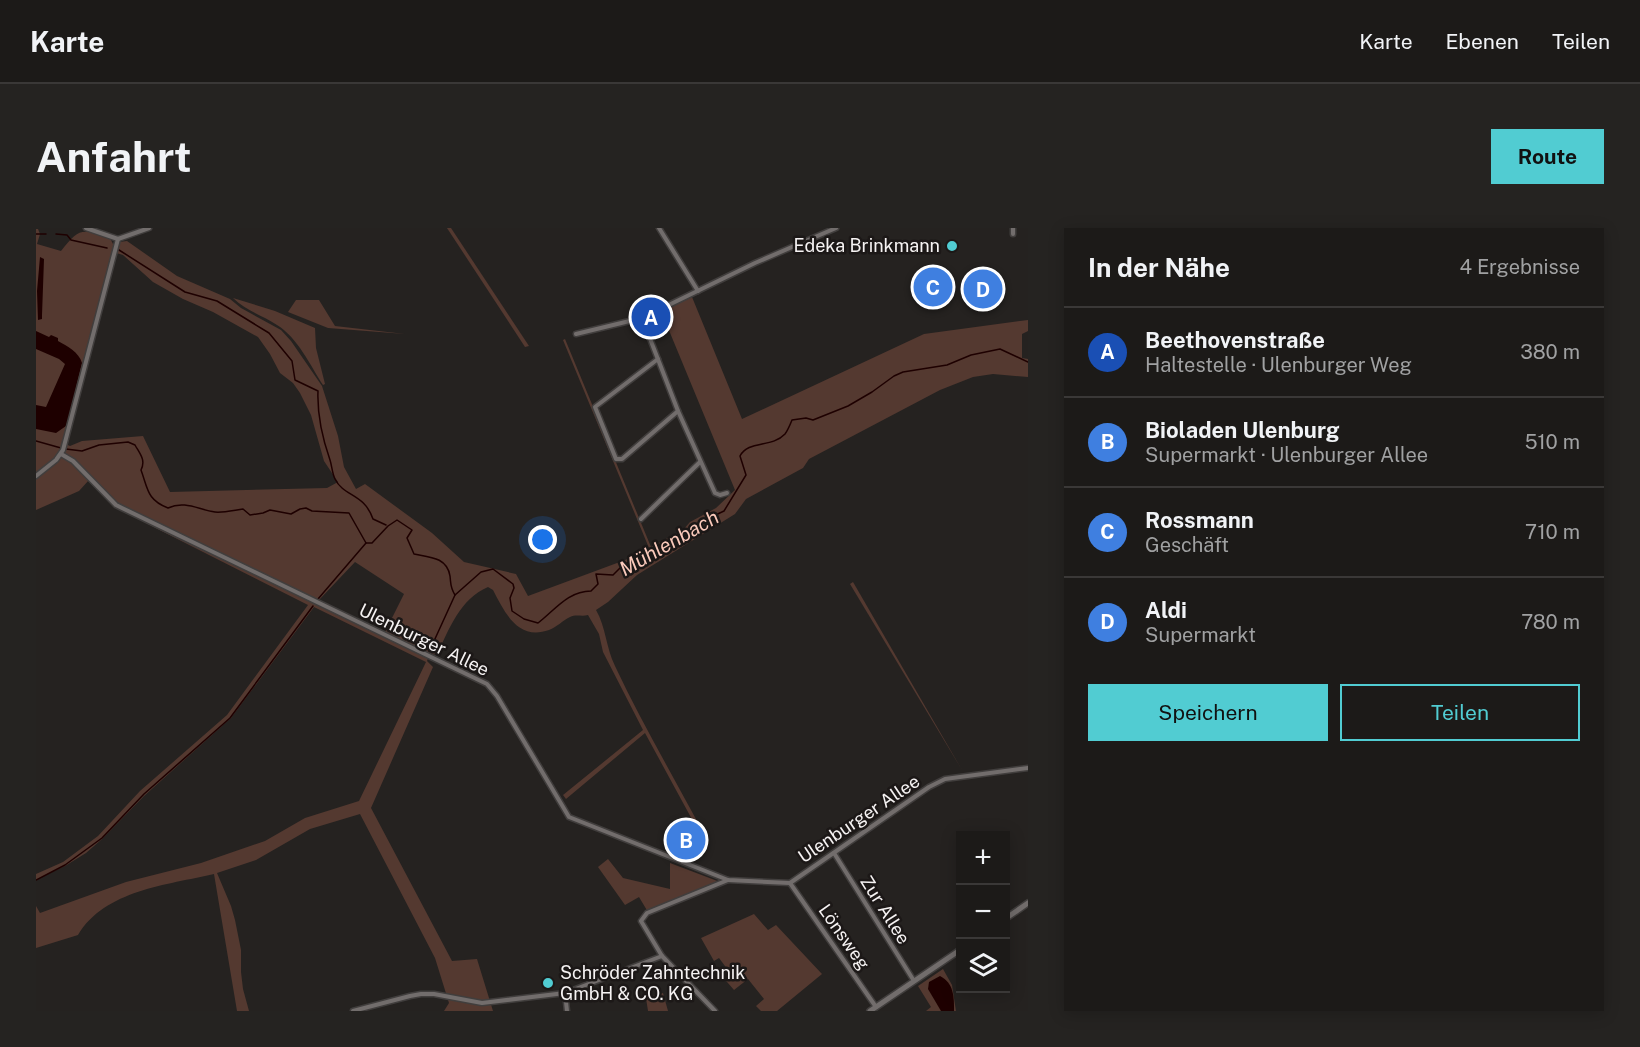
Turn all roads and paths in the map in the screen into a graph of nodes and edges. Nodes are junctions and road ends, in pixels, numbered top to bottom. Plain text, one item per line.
1 (86, 228) edge
2 (149, 228) edge
3 (659, 228) edge
4 (836, 228) edge
5 (1013, 228) edge
6 (1013, 234) dead end
7 (118, 239) junction
8 (698, 291) junction
9 (642, 318) junction
10 (576, 334) dead end
11 (658, 359) junction
12 (678, 411) junction
13 (62, 452) junction
14 (700, 462) junction
15 (36, 476) edge
16 (727, 493) dead end
17 (641, 519) dead end
18 (1028, 768) edge
19 (834, 853) junction
20 (728, 880) junction
21 (790, 883) junction
22 (1028, 903) edge
23 (1010, 916) edge
24 (956, 953) edge
25 (662, 956) junction
26 (914, 982) junction
27 (565, 993) junction
28 (876, 1007) junction
29 (713, 1009) edge
30 (353, 1011) edge
31 (567, 1011) edge
32 (707, 1011) edge
33 (870, 1011) edge

1 - 7 street
2 - 7 street
3 - 8 street
4 - 8 street
5 - 6 street
7 - 13 street
8 - 9 street
9 - 10 street
9 - 11 street
11 - 12 street
11 - 12 street
12 - 14 street
13 - 15 street
13 - 20 street, Ulenburger Allee
14 - 16 street
14 - 17 street
18 - 19 street, Ulenburger Allee
19 - 21 street, Ulenburger Allee
19 - 26 street, Zur Allee
20 - 21 street, Ulenburger Allee
20 - 25 street
21 - 28 street, Lönsweg
22 - 23 main road
24 - 26 main road
25 - 27 street
25 - 29 street
26 - 28 main road
27 - 30 street
27 - 31 street
28 - 33 main road
29 - 32 street

